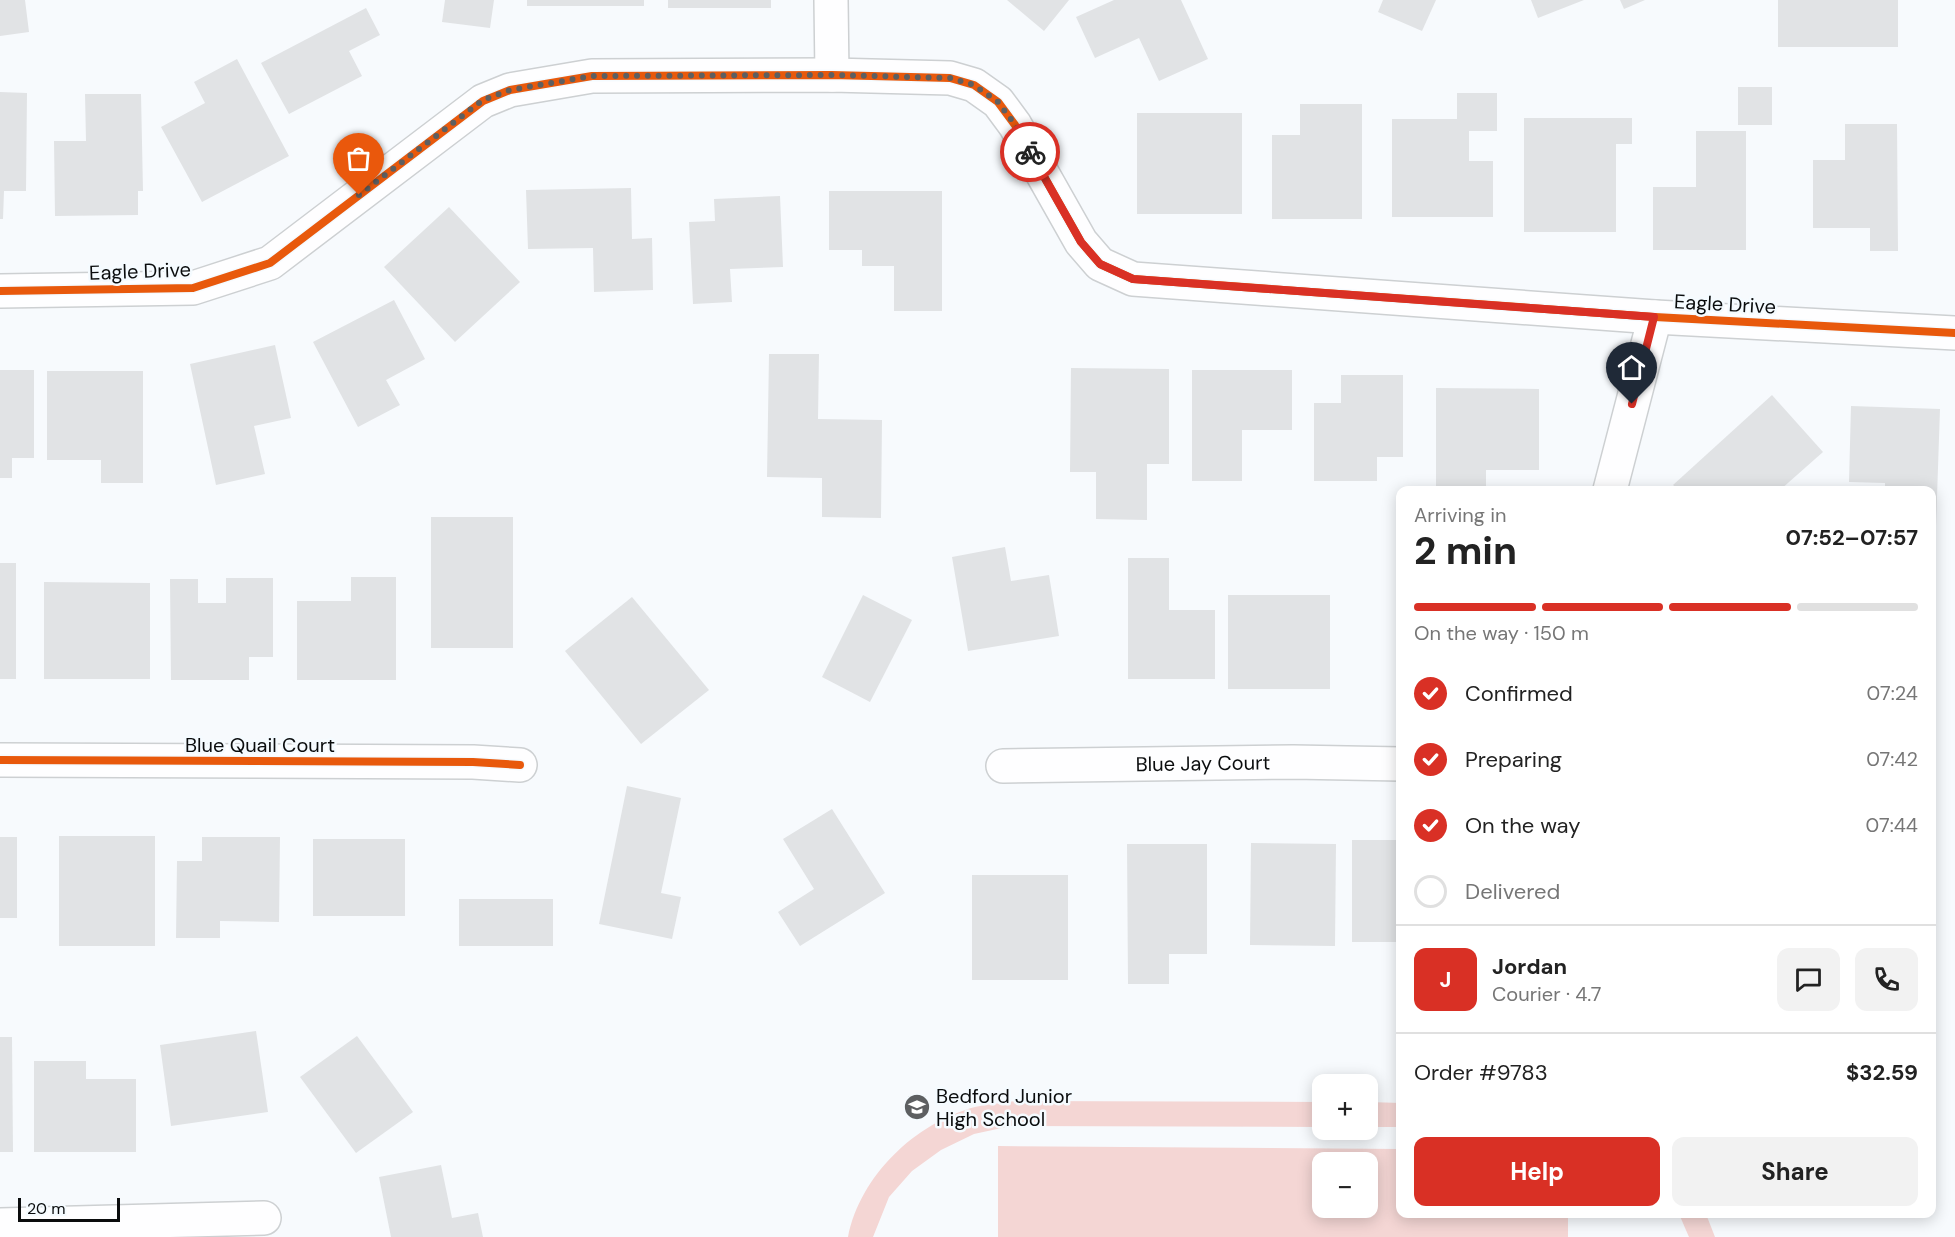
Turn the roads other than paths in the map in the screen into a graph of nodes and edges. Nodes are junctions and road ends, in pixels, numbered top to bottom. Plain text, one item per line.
1 (831, 0) edge
2 (832, 75) junction
3 (0, 291) edge
4 (1654, 317) junction
5 (1955, 333) edge
6 (1611, 486) edge
7 (0, 760) edge
8 (1396, 764) edge
9 (520, 765) dead end
10 (1003, 766) dead end
11 (264, 1218) dead end
12 (0, 1225) edge

1 - 2 street
2 - 3 street, Eagle Drive
2 - 4 street, Eagle Drive
4 - 5 street, Eagle Drive
4 - 6 street
7 - 9 street, Blue Quail Court
8 - 10 street, Blue Jay Court
11 - 12 street

